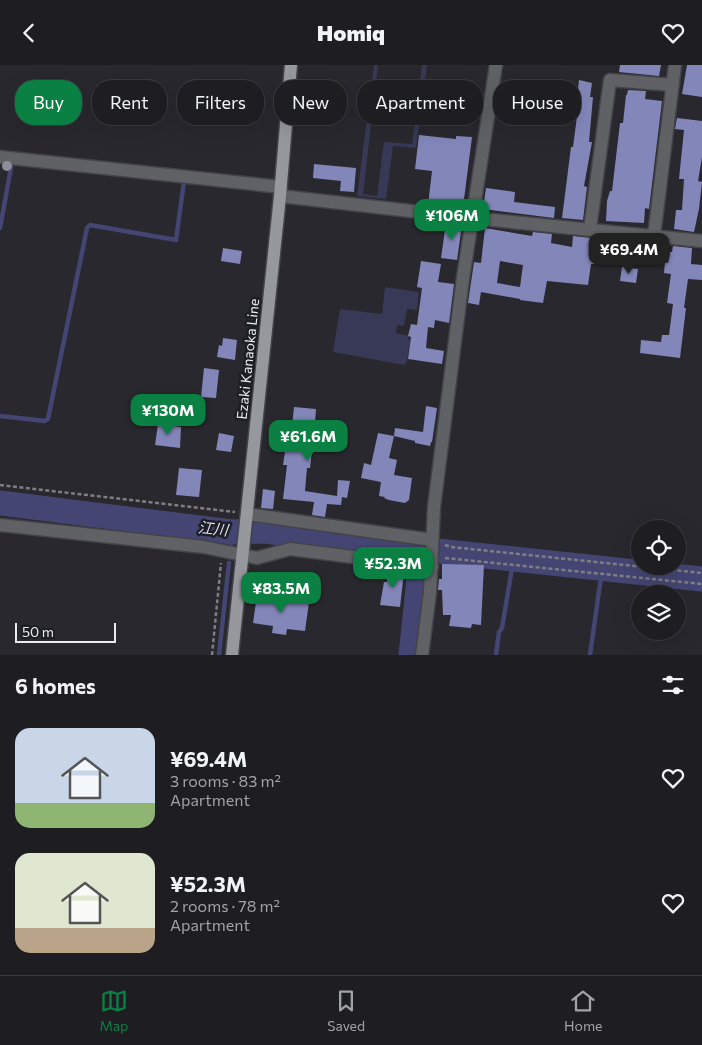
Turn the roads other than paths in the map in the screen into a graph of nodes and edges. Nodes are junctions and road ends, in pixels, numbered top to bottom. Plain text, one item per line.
1 (291, 65) edge
2 (496, 65) edge
3 (675, 65) edge
4 (673, 85) junction
5 (0, 157) edge
6 (280, 192) junction
7 (472, 218) junction
8 (591, 227) junction
9 (655, 233) junction
10 (702, 241) edge
11 (246, 516) junction
12 (0, 525) edge
13 (432, 540) junction
14 (243, 552) junction
15 (426, 563) junction
16 (232, 655) edge
17 (422, 655) edge

1 - 6 main road, Ezaki Kanaoka Line
2 - 7 street
3 - 4 street
4 - 8 street
4 - 9 street
5 - 6 street
6 - 7 street
6 - 11 main road, Ezaki Kanaoka Line
7 - 8 street
7 - 13 street
8 - 9 street
9 - 10 street
11 - 13 street
11 - 14 main road, Ezaki Kanaoka Line
12 - 14 street
13 - 15 street
14 - 15 street
14 - 16 main road, Ezaki Kanaoka Line
15 - 17 street

